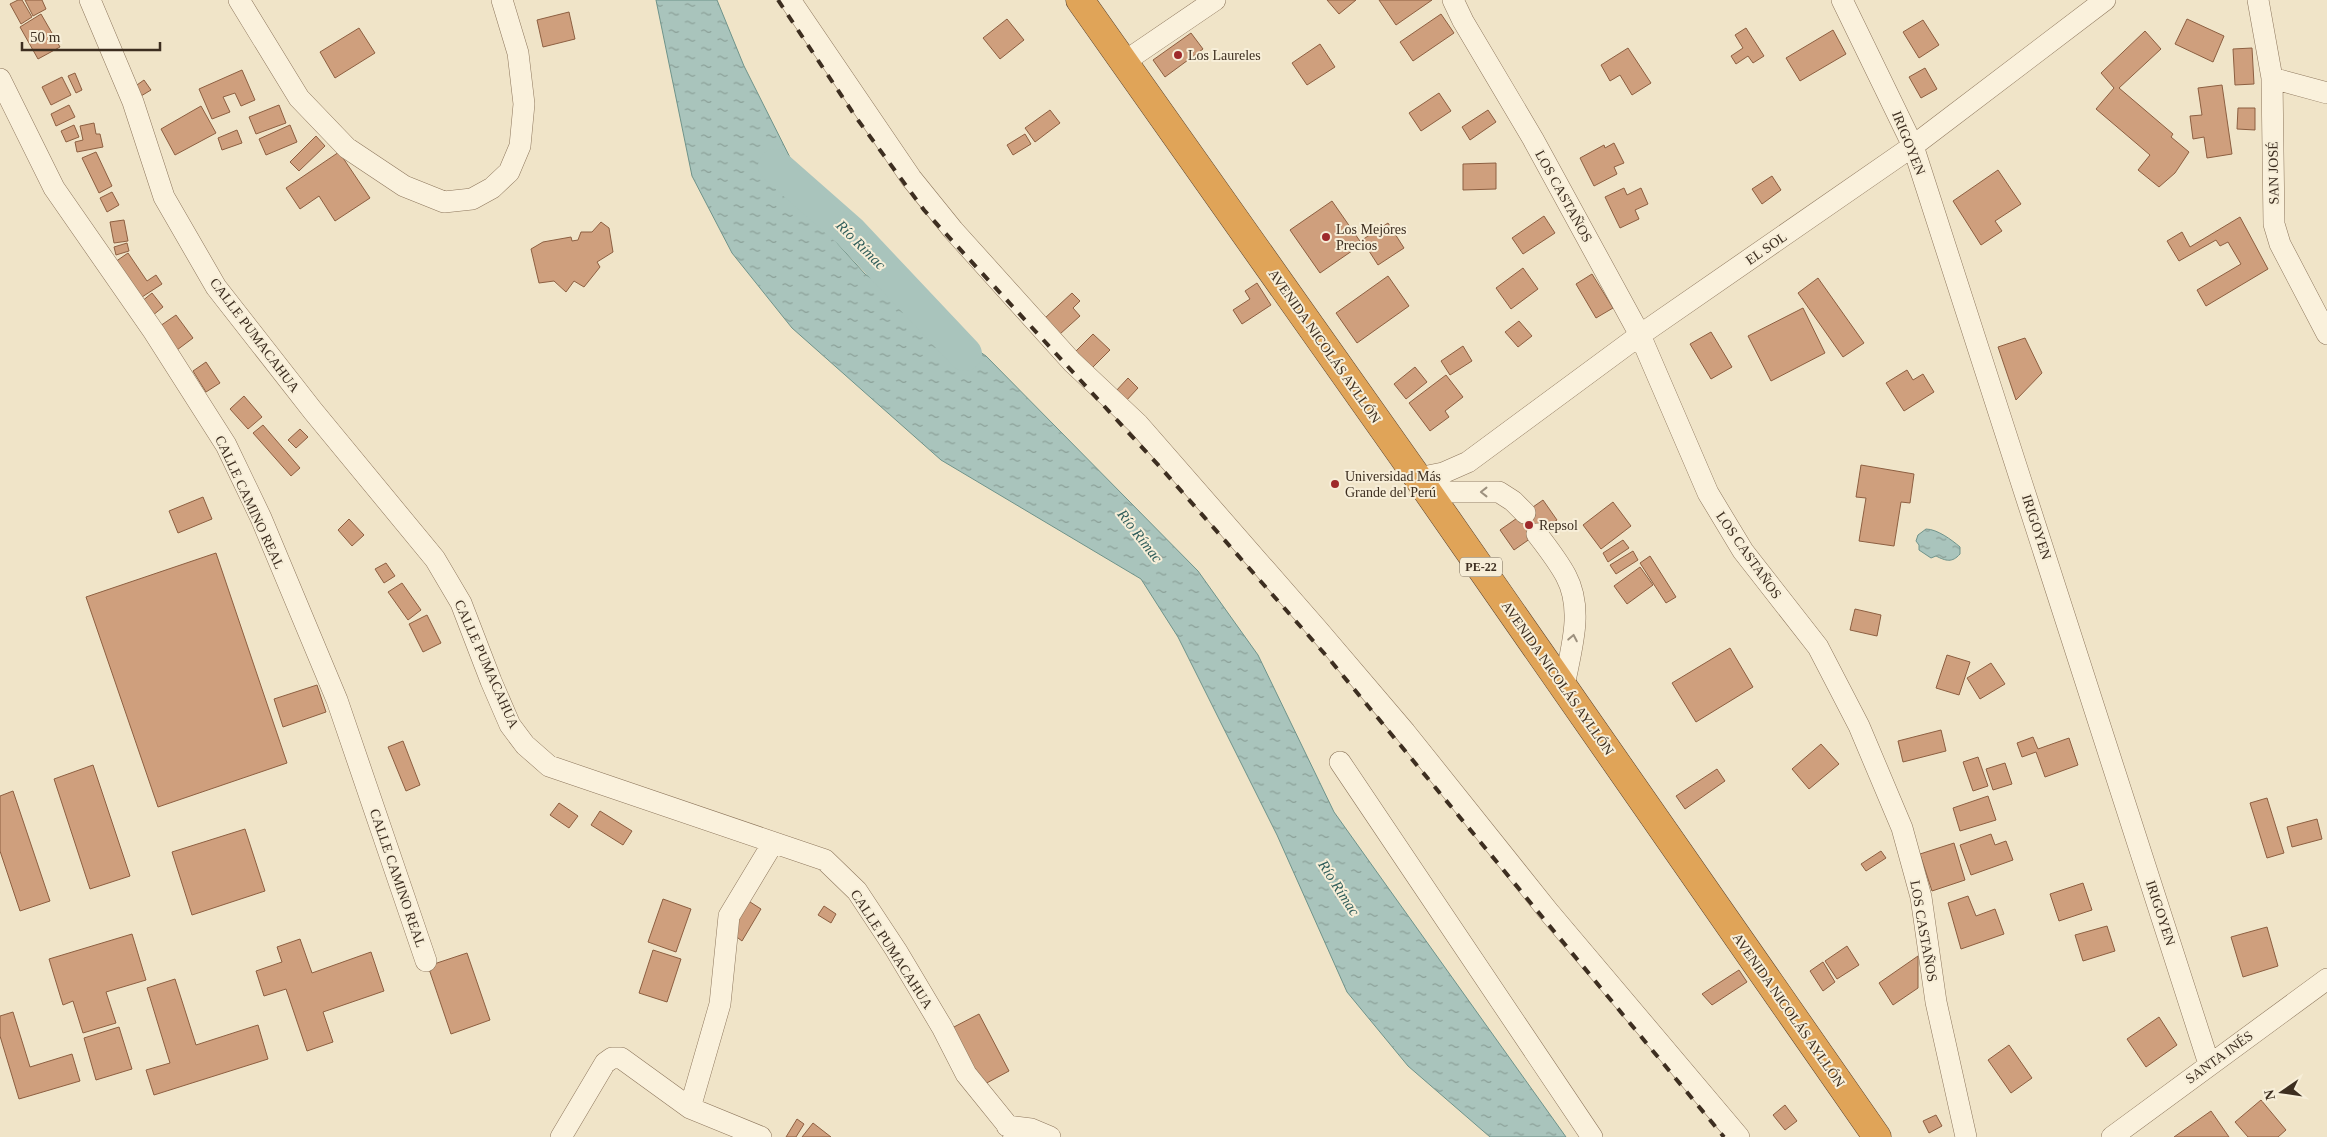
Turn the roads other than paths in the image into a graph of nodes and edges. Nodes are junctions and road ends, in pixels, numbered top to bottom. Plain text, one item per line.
1 (90, 0) edge
2 (239, 0) edge
3 (502, 0) edge
4 (790, 0) edge
5 (1080, 0) edge
6 (1215, 0) edge
7 (1454, 0) edge
8 (1842, 0) edge
9 (2105, 0) edge
10 (2258, 0) edge
11 (1124, 62) junction
12 (2272, 78) junction
13 (0, 79) edge
14 (2327, 93) edge
15 (1914, 146) junction
16 (2327, 334) edge
17 (1640, 335) junction
18 (1423, 485) junction
19 (1524, 513) dead end
20 (1537, 534) dead end
21 (1564, 686) junction
22 (1340, 762) dead end
23 (773, 843) junction
24 (426, 961) dead end
25 (2327, 979) edge
26 (2209, 1064) junction
27 (690, 1108) junction
28 (1012, 1132) edge
29 (561, 1137) edge
30 (761, 1137) edge
31 (1050, 1137) edge
32 (1592, 1137) edge
33 (1739, 1137) edge
34 (1877, 1137) edge
35 (1966, 1137) edge
36 (2112, 1137) edge

1 - 23 street, CALLE PUMACAHUA
2 - 3 street
4 - 33 street
5 - 11 highway, AVENIDA NICOLÁS AYLLÓN / PE-22
6 - 11 street
7 - 17 street, LOS CASTAÑOS
8 - 15 street, IRIGOYEN
9 - 15 street, EL SOL
10 - 12 street, SAN JOSÉ
11 - 18 highway, AVENIDA NICOLÁS AYLLÓN / PE-22
12 - 14 street
12 - 16 street, SAN JOSÉ
13 - 24 street, CALLE CAMINO REAL
15 - 17 street, EL SOL
15 - 26 street, IRIGOYEN
17 - 18 street, EL SOL
17 - 35 street, LOS CASTAÑOS
19 -> 18 street
18 - 21 highway, AVENIDA NICOLÁS AYLLÓN / PE-22
21 -> 20 street
21 - 34 highway, AVENIDA NICOLÁS AYLLÓN / PE-22
22 - 32 street
23 - 27 street
23 - 28 street, CALLE PUMACAHUA
25 - 26 street, SANTA INÉS
26 - 36 street, SANTA INÉS
27 - 29 street
27 - 30 street
28 - 31 street

